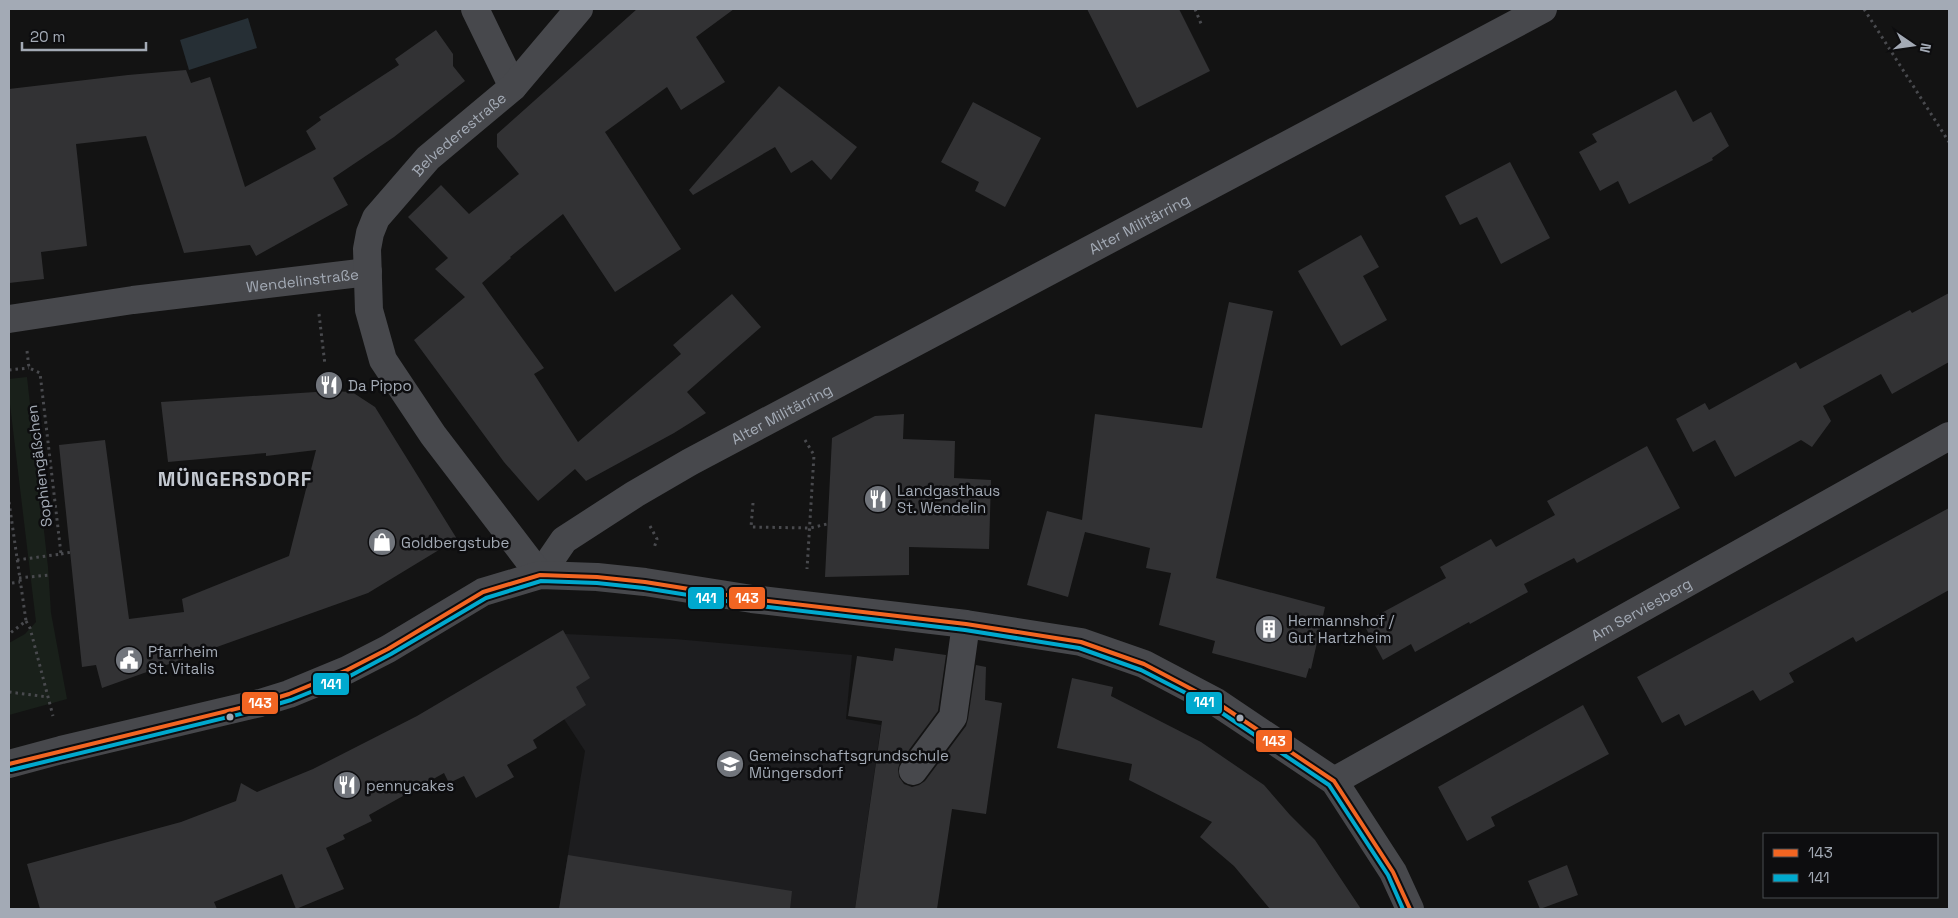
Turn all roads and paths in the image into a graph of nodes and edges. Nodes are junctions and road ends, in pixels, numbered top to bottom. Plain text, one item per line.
1 (475, 9) edge
2 (579, 9) edge
3 (1194, 9) edge
4 (1543, 9) edge
5 (1864, 9) edge
6 (1202, 26) dead end
7 (512, 87) junction
8 (1949, 142) edge
9 (368, 272) junction
10 (315, 279) junction
11 (9, 319) edge
12 (325, 365) dead end
13 (9, 370) edge
14 (1949, 436) edge
15 (814, 456) dead end
16 (635, 494) junction
17 (9, 502) edge
18 (753, 503) dead end
19 (827, 524) dead end
20 (810, 528) junction
21 (72, 552) dead end
22 (61, 554) junction
23 (17, 560) junction
24 (49, 575) dead end
25 (540, 575) junction
26 (20, 580) junction
27 (645, 582) junction
28 (12, 583) dead end
29 (805, 605) junction
30 (26, 621) junction
31 (966, 624) junction
32 (9, 634) edge
33 (9, 692) edge
34 (9, 764) edge
35 (913, 771) dead end
36 (1334, 781) junction
37 (1410, 909) edge

1 - 7 street
2 - 7 street, Belvederestraße
3 - 6 path
4 - 16 street, Alter Militärring
5 - 8 path
7 - 9 street, Belvederestraße
9 - 10 street, Wendelinstraße
9 - 25 street, Wendelinstraße
10 - 11 street, Wendelinstraße
10 - 12 path
13 - 22 path, Sophiengäßchen
14 - 36 street, Am Serviesberg
15 - 20 path
16 - 25 street, Alter Militärring
16 - 27 path
17 - 23 path
18 - 20 path
19 - 20 path
20 - 29 path
21 - 22 path
22 - 23 path
23 - 26 path
24 - 26 path
25 - 27 street
25 - 34 street
26 - 28 path
26 - 30 path
27 - 29 street
29 - 31 street
30 - 32 path
30 - 33 path
31 - 35 street
31 - 36 street
36 - 37 street

